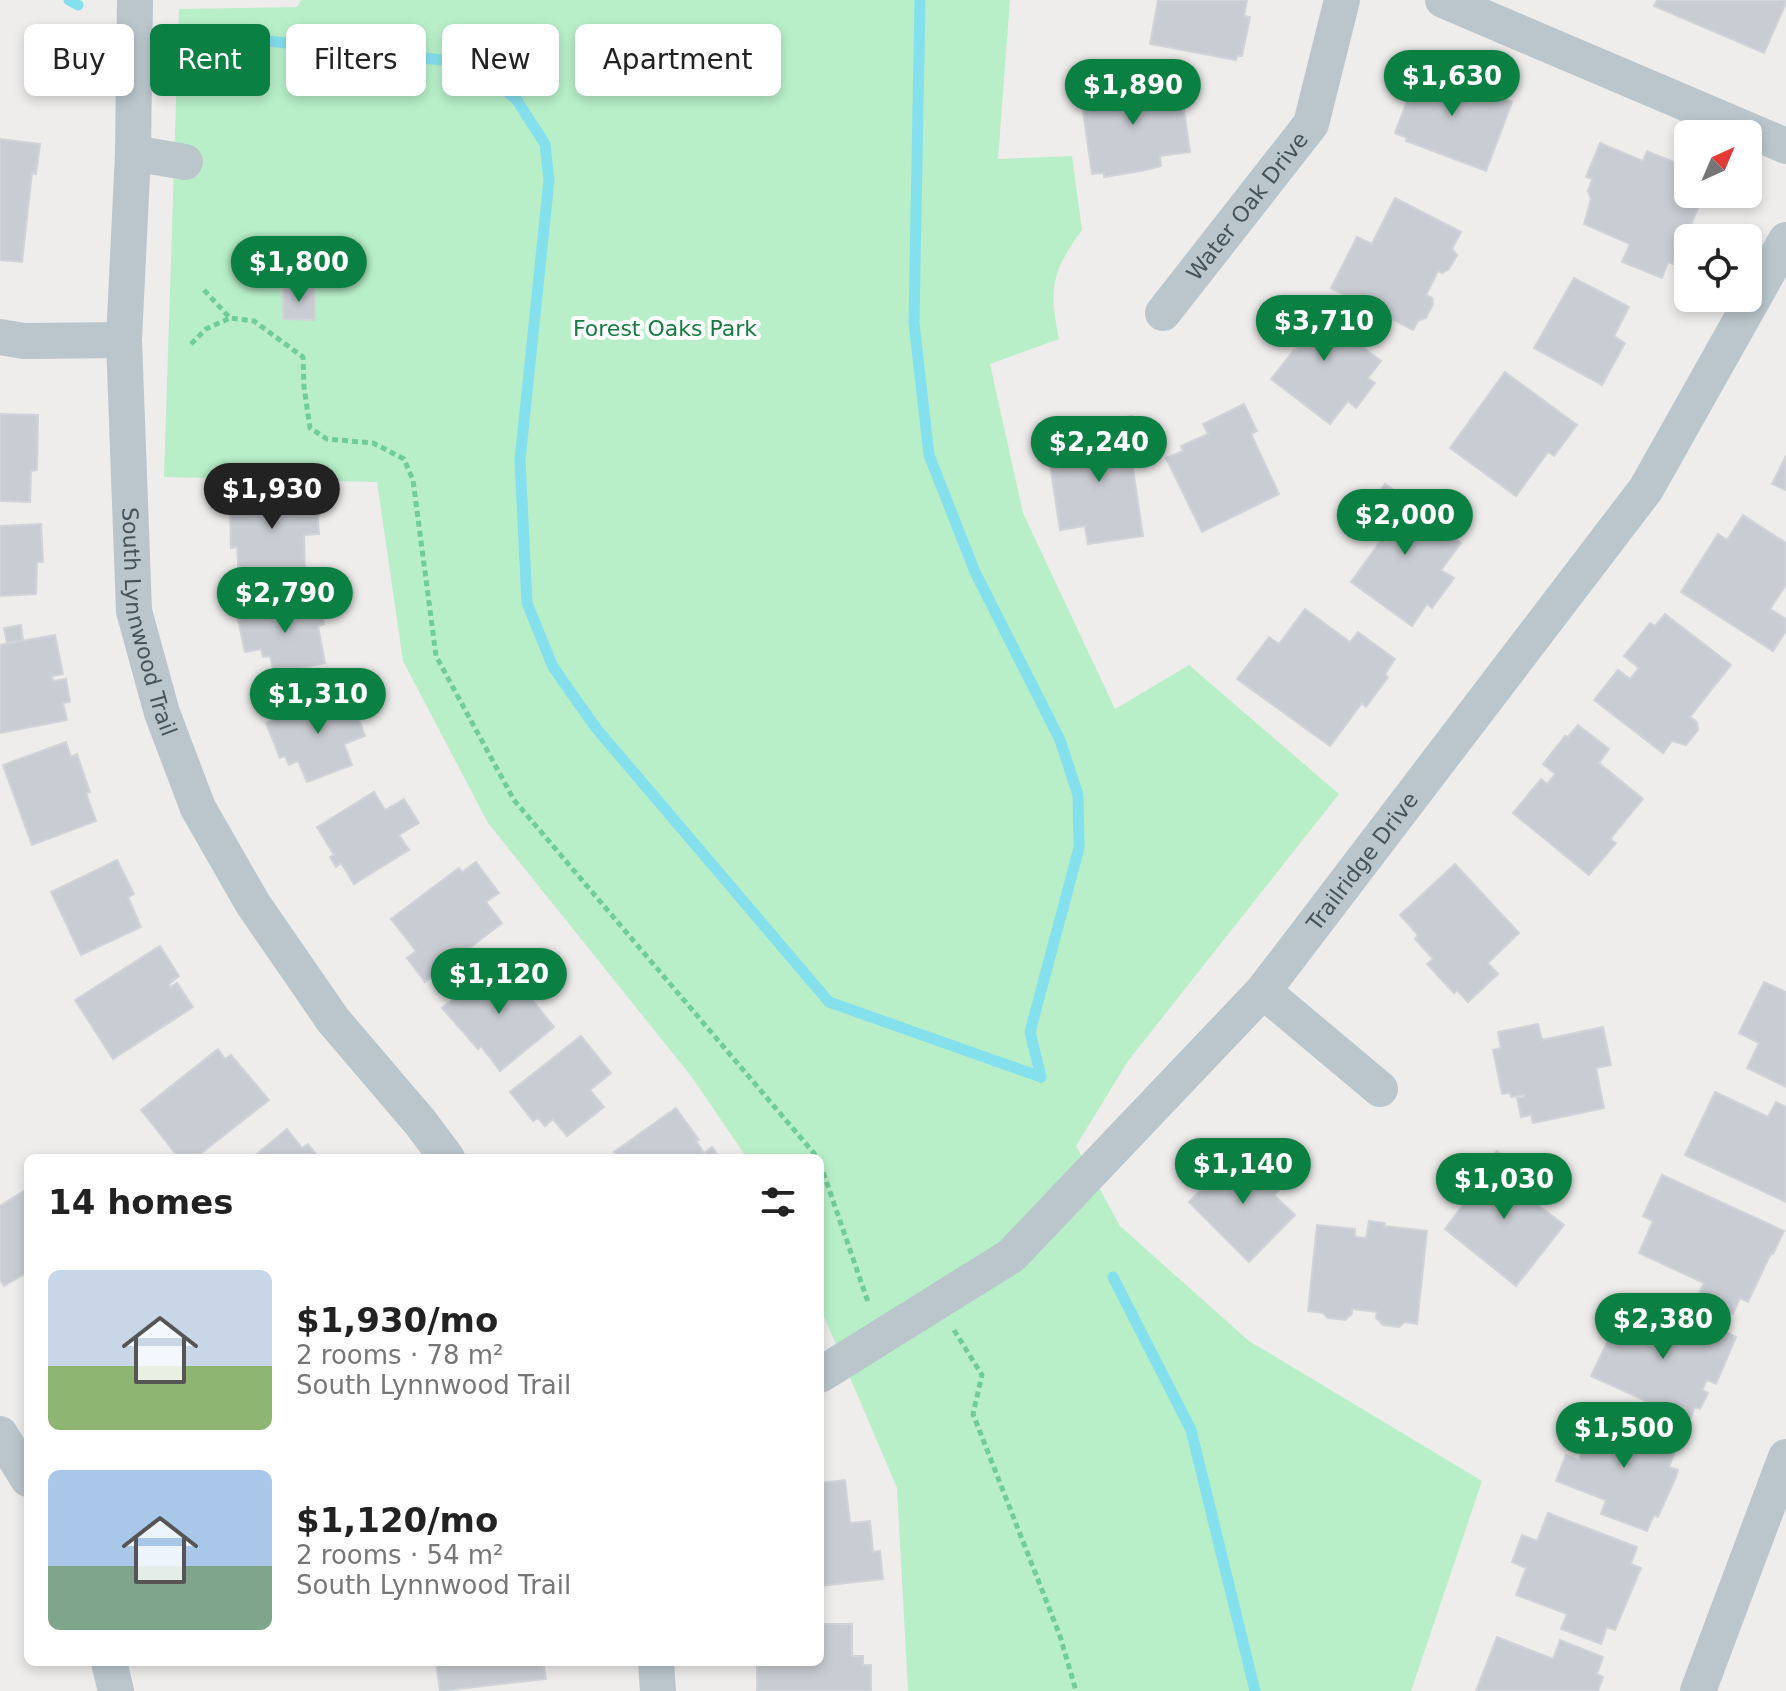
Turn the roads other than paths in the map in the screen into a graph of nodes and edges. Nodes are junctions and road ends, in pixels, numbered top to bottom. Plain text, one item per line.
1 (135, 0) edge
2 (1342, 0) edge
3 (1443, 0) edge
4 (1786, 146) edge
5 (133, 153) junction
6 (185, 162) dead end
7 (1786, 240) edge
8 (1163, 313) dead end
9 (0, 337) edge
10 (124, 340) junction
11 (1263, 991) junction
12 (1380, 1089) dead end
13 (444, 1154) edge
14 (824, 1372) edge
15 (0, 1434) edge
16 (1786, 1457) edge
17 (24, 1473) edge
18 (110, 1666) edge
19 (656, 1666) edge
20 (116, 1691) edge
21 (658, 1691) edge
22 (1698, 1691) edge

1 - 5 street, South Lynnwood Trail
2 - 8 street, Water Oak Drive
3 - 4 street
5 - 6 street
5 - 10 street, South Lynnwood Trail
7 - 11 street, Trailridge Drive
9 - 10 street
10 - 13 street, South Lynnwood Trail
11 - 12 street
11 - 14 street, Trailridge Drive
15 - 17 street
16 - 22 street
18 - 20 street
19 - 21 street

